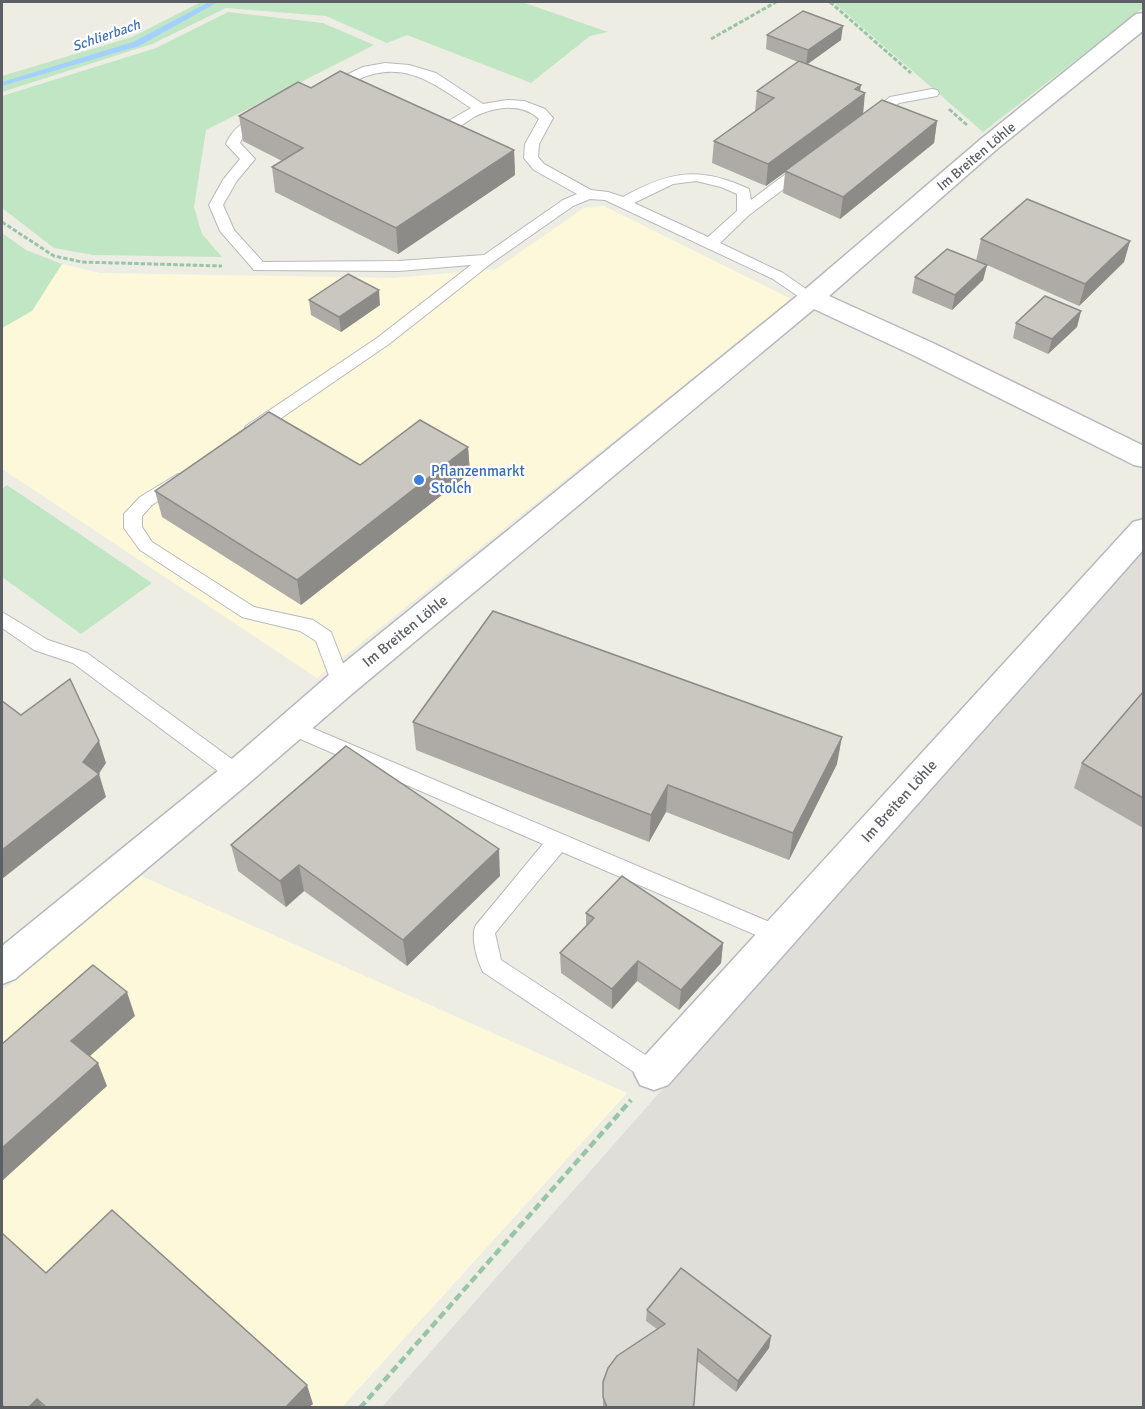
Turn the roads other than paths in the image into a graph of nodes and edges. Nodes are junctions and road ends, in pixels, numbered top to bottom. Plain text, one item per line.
1 (1143, 19) edge
2 (316, 93) edge
3 (932, 93) dead end
4 (482, 108) junction
5 (276, 112) edge
6 (448, 127) edge
7 (858, 128) edge
8 (820, 156) edge
9 (588, 194) junction
10 (623, 202) junction
11 (744, 212) junction
12 (710, 244) junction
13 (488, 259) junction
14 (812, 298) junction
15 (235, 441) edge
16 (1143, 458) edge
17 (196, 468) edge
18 (1143, 529) edge
19 (2, 619) edge
20 (341, 684) junction
21 (291, 727) junction
22 (237, 774) junction
23 (558, 841) junction
24 (778, 935) junction
25 (2, 968) edge
26 (654, 1074) joint

1 - 14 street, Im Breiten Löhle
2 - 4 lane
3 - 7 lane
4 - 6 lane
4 - 9 lane
5 - 13 lane
8 - 11 lane
9 - 10 lane
9 - 13 lane
10 - 11 lane
10 - 12 lane
11 - 12 lane
12 - 14 lane
13 - 15 lane
14 - 16 street
14 - 20 street, Im Breiten Löhle
17 - 20 lane
18 - 24 street, Im Breiten Löhle
19 - 22 lane
20 - 21 street, Im Breiten Löhle
21 - 22 street, Im Breiten Löhle
21 - 23 lane
22 - 25 street, Im Breiten Löhle
23 - 24 lane
23 - 26 lane
24 - 26 street, Im Breiten Löhle

